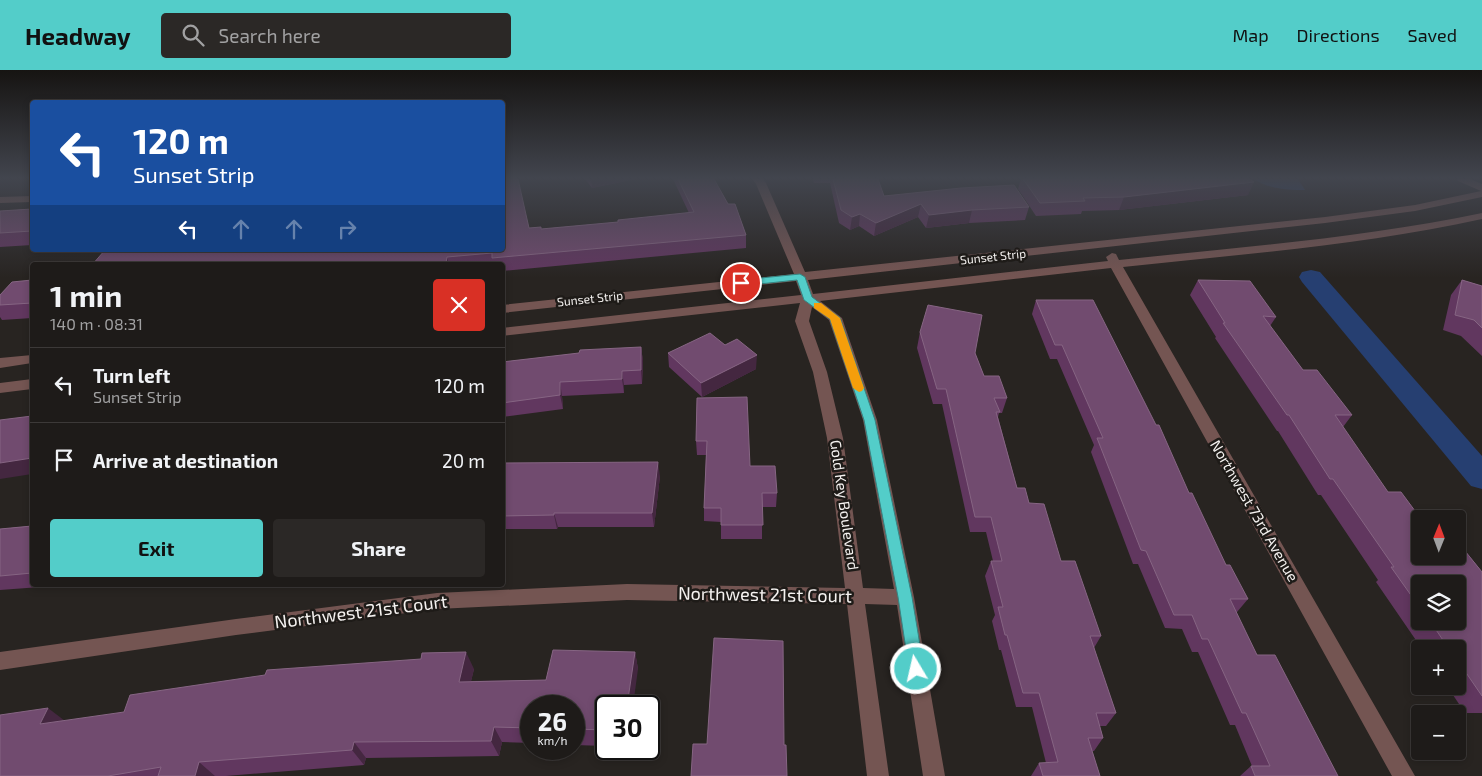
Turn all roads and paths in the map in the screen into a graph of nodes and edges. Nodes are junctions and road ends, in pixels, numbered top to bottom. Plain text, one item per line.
1 (773, 212) edge
2 (1390, 212) edge
3 (1482, 216) edge
4 (1106, 245) junction
5 (1115, 264) junction
6 (800, 277) junction
7 (808, 298) junction
8 (505, 309) edge
9 (505, 332) edge
10 (30, 359) edge
11 (0, 363) edge
12 (30, 384) edge
13 (0, 388) edge
14 (856, 597) junction
15 (905, 597) junction
16 (0, 661) edge
17 (878, 776) edge
18 (934, 776) edge
19 (1404, 776) edge

1 - 6 street
2 - 4 street, Sunset Strip
3 - 5 street, Sunset Strip
4 - 5 street, Northwest 73rd Avenue
4 - 6 street, Sunset Strip
5 - 7 street, Sunset Strip
5 - 19 street, Northwest 73rd Avenue
6 - 7 street
6 - 8 street, Sunset Strip
7 - 9 street, Sunset Strip
7 - 14 street, Gold Key Boulevard
7 - 15 street
10 - 11 street
12 - 13 street
14 - 15 street, Northwest 21st Court
14 - 16 street, Northwest 21st Court
14 - 17 street, Gold Key Boulevard
15 - 18 street

